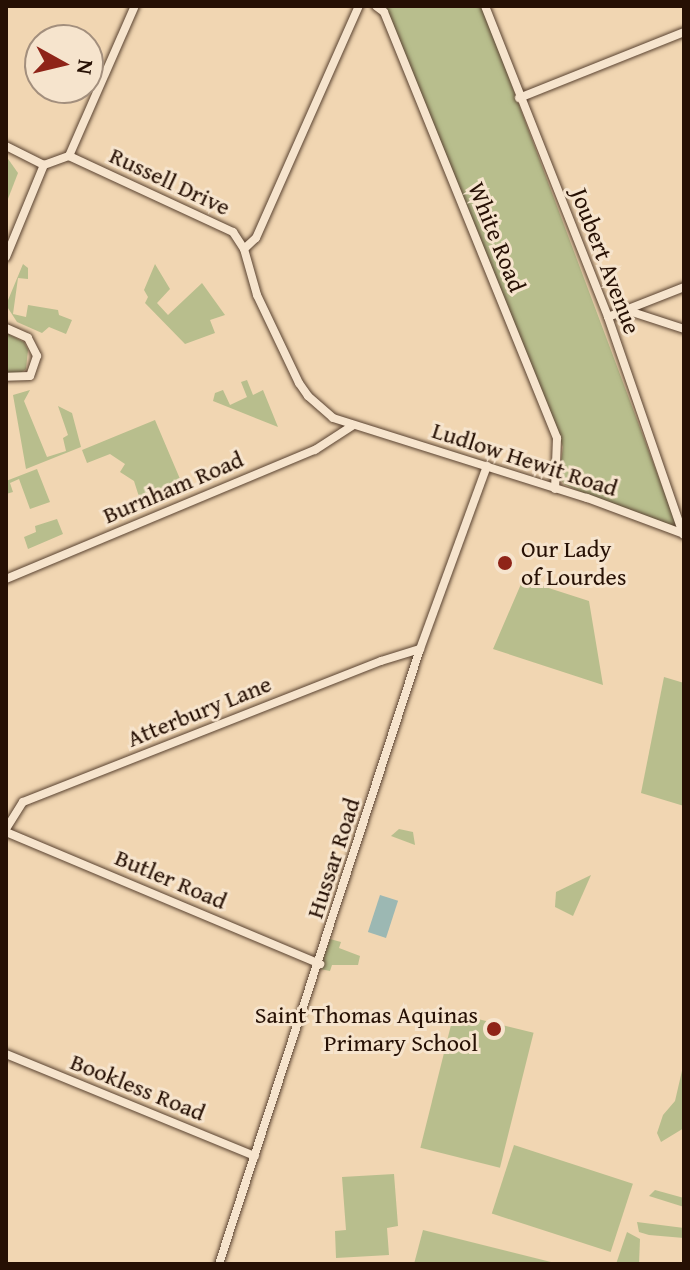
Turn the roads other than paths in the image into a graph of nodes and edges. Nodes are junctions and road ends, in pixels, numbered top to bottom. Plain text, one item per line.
1 (135, 6) edge
2 (359, 6) edge
3 (376, 6) edge
4 (485, 6) edge
5 (684, 32) edge
6 (519, 98) junction
7 (6, 146) edge
8 (69, 156) junction
9 (44, 165) junction
10 (244, 249) junction
11 (6, 257) edge
12 (684, 287) edge
13 (628, 311) junction
14 (608, 317) junction
15 (6, 328) edge
16 (684, 329) edge
17 (6, 377) edge
18 (352, 426) junction
19 (487, 466) junction
20 (555, 489) junction
21 (683, 534) edge
22 (6, 579) edge
23 (420, 649) junction
24 (6, 830) edge
25 (320, 964) junction
26 (6, 1054) edge
27 (255, 1156) junction
28 (219, 1264) edge

1 - 8 street
2 - 10 street
3 - 20 street, White Road
4 - 6 street, Joubert Avenue
5 - 6 street
6 - 14 street, Joubert Avenue
7 - 9 street
8 - 9 street
8 - 10 street, Russell Drive
9 - 11 street
10 - 18 street, Russell Drive
12 - 13 street
13 - 14 street
13 - 16 street
14 - 21 street, Joubert Avenue
15 - 17 street
18 - 19 street, Ludlow Hewit Road
18 - 22 street, Burnham Road
19 - 20 street, Ludlow Hewit Road
19 - 23 street, Hussar Road
20 - 21 street, Ludlow Hewit Road
23 - 24 street, Atterbury Lane
23 - 25 street, Hussar Road
24 - 25 street, Butler Road
25 - 27 street, Hussar Road
26 - 27 street, Bookless Road
27 - 28 street, Hussar Road

